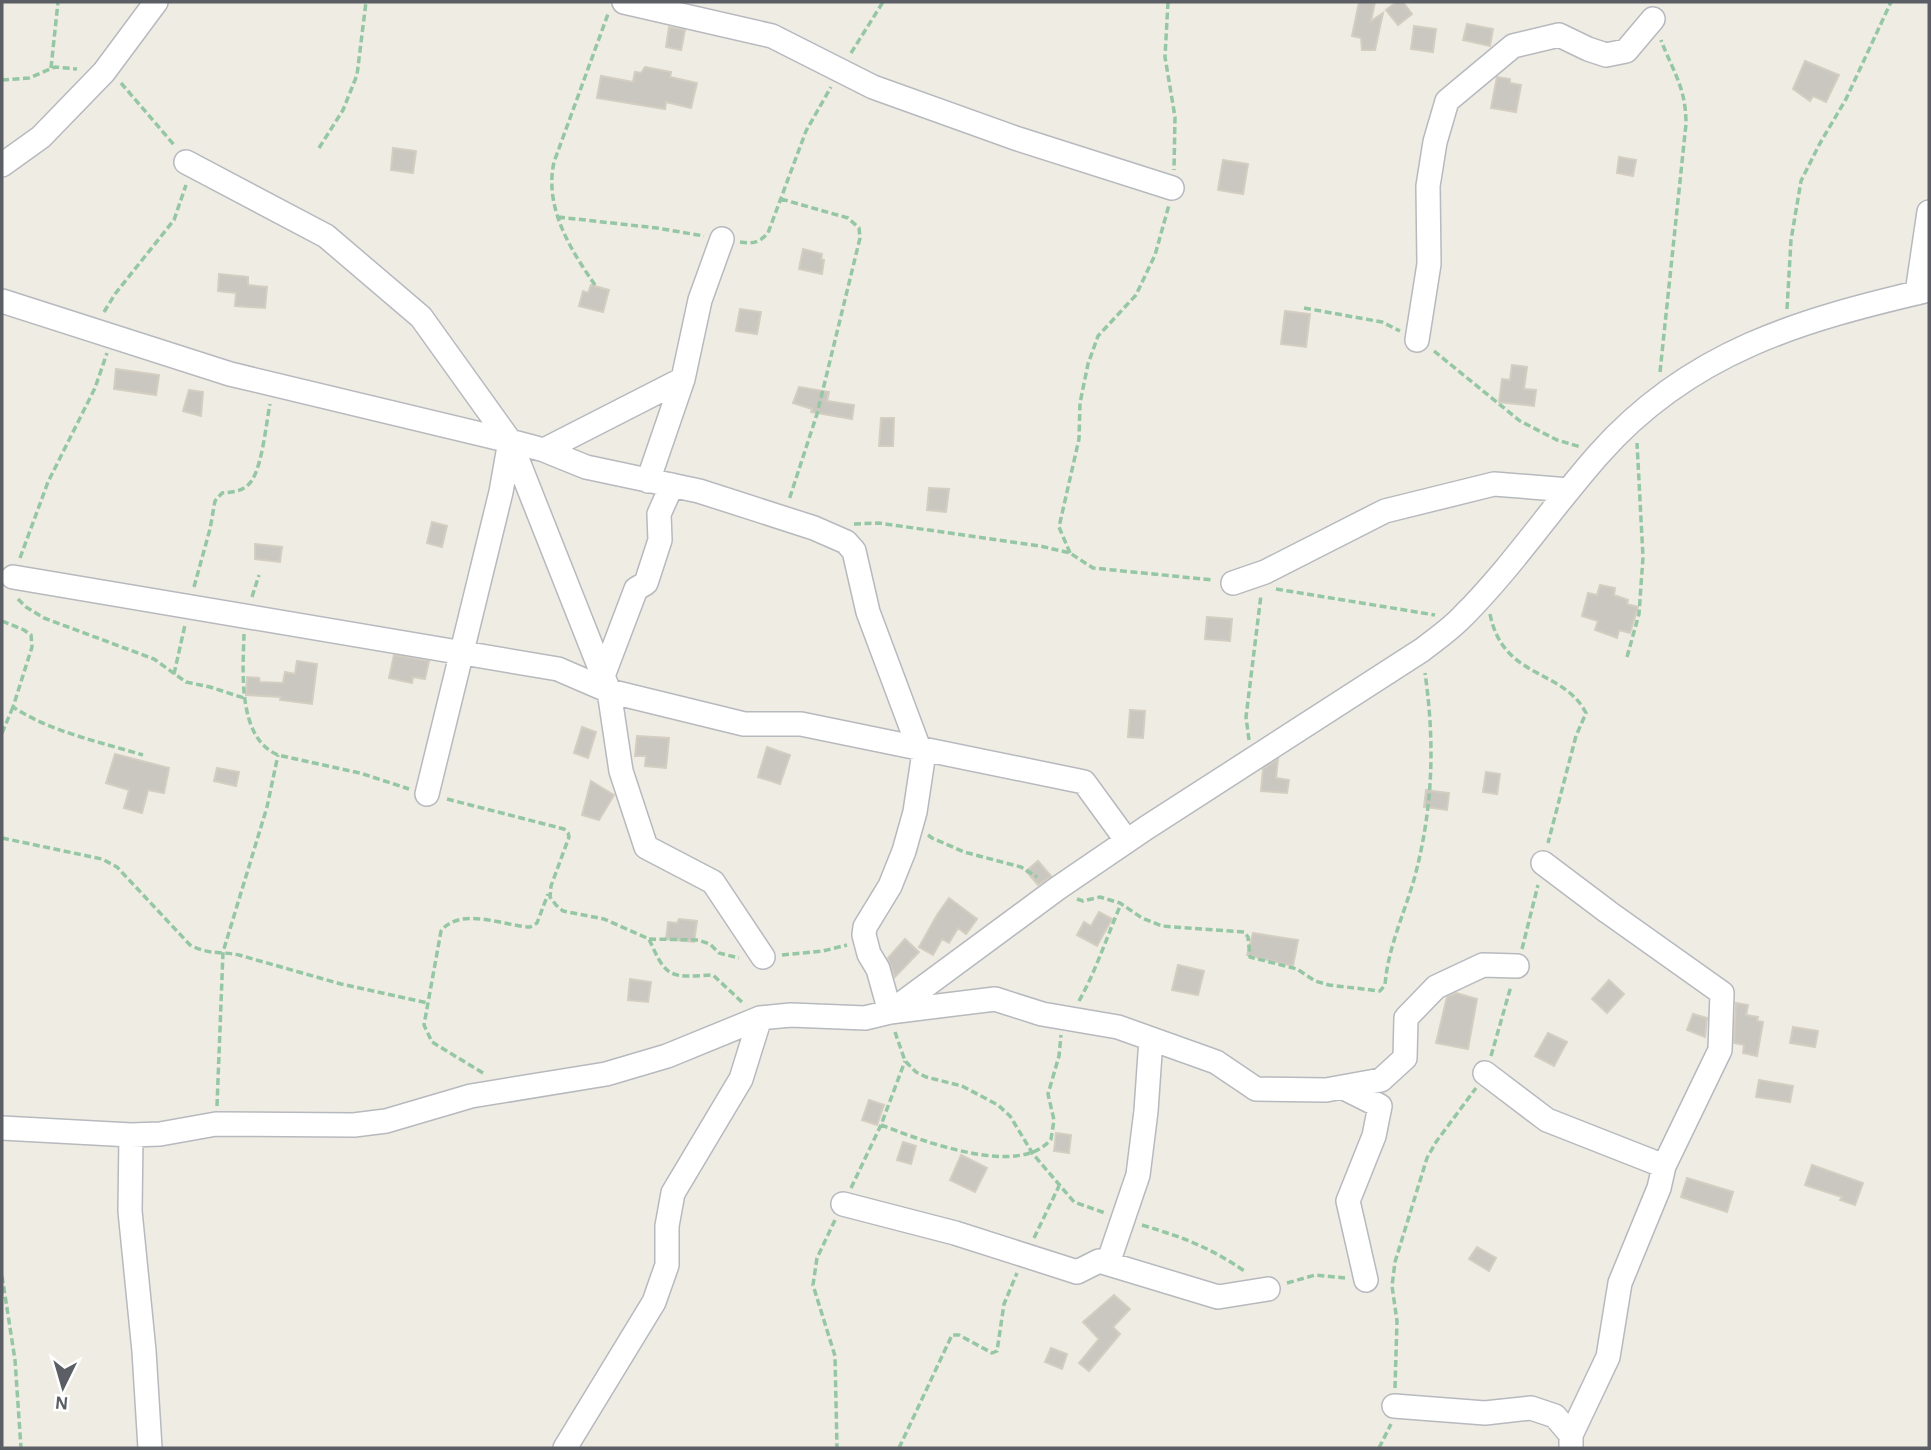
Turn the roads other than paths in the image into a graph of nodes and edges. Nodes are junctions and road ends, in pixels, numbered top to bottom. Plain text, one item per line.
1 (156, 2) edge
2 (624, 2) edge
3 (1653, 19) road end
4 (186, 162) road end
5 (2, 165) edge
6 (1172, 188) road end
7 (1929, 212) edge
8 (722, 239) road end
9 (1923, 291) edge
10 (2, 301) edge
11 (1418, 340) road end
12 (683, 379) junction
13 (510, 441) junction
14 (544, 450) junction
15 (648, 481) junction
16 (672, 485) junction
17 (1569, 490) junction
18 (13, 577) road end
19 (1233, 583) road end
20 (461, 653) junction
21 (606, 683) junction
22 (920, 750) junction
23 (427, 794) road end
24 (1128, 841) junction
25 (1543, 863) road end
26 (763, 957) dead end
27 (1517, 966) road end
28 (890, 1012) junction
29 (760, 1018) junction
30 (1151, 1039) junction
31 (1485, 1073) road end
32 (1342, 1087) junction
33 (2, 1128) edge
34 (131, 1135) junction
35 (1664, 1166) junction
36 (843, 1204) road end
37 (1108, 1263) junction
38 (1366, 1280) dead end
39 (1268, 1289) dead end
40 (1394, 1406) road end
41 (1571, 1442) edge
42 (150, 1448) edge
43 (565, 1448) edge

1 - 5 street
2 - 6 street
3 - 11 street
4 - 13 street
7 - 9 street
8 - 12 street
9 - 17 street
10 - 13 street
12 - 14 street
12 - 15 street
13 - 14 street
13 - 20 street
13 - 21 street
14 - 15 street
15 - 16 street
16 - 21 street
16 - 22 street
17 - 19 street
17 - 24 street
18 - 20 street
20 - 21 street
20 - 23 street
21 - 22 street
21 - 26 street
22 - 24 street
22 - 28 street
24 - 28 street
25 - 35 street
27 - 32 street
28 - 29 street
28 - 30 street
29 - 34 street
29 - 43 street
30 - 32 street
30 - 37 street
31 - 35 street
32 - 38 street
33 - 34 street
34 - 42 street
35 - 41 street
36 - 37 street
37 - 39 street
40 - 41 street

